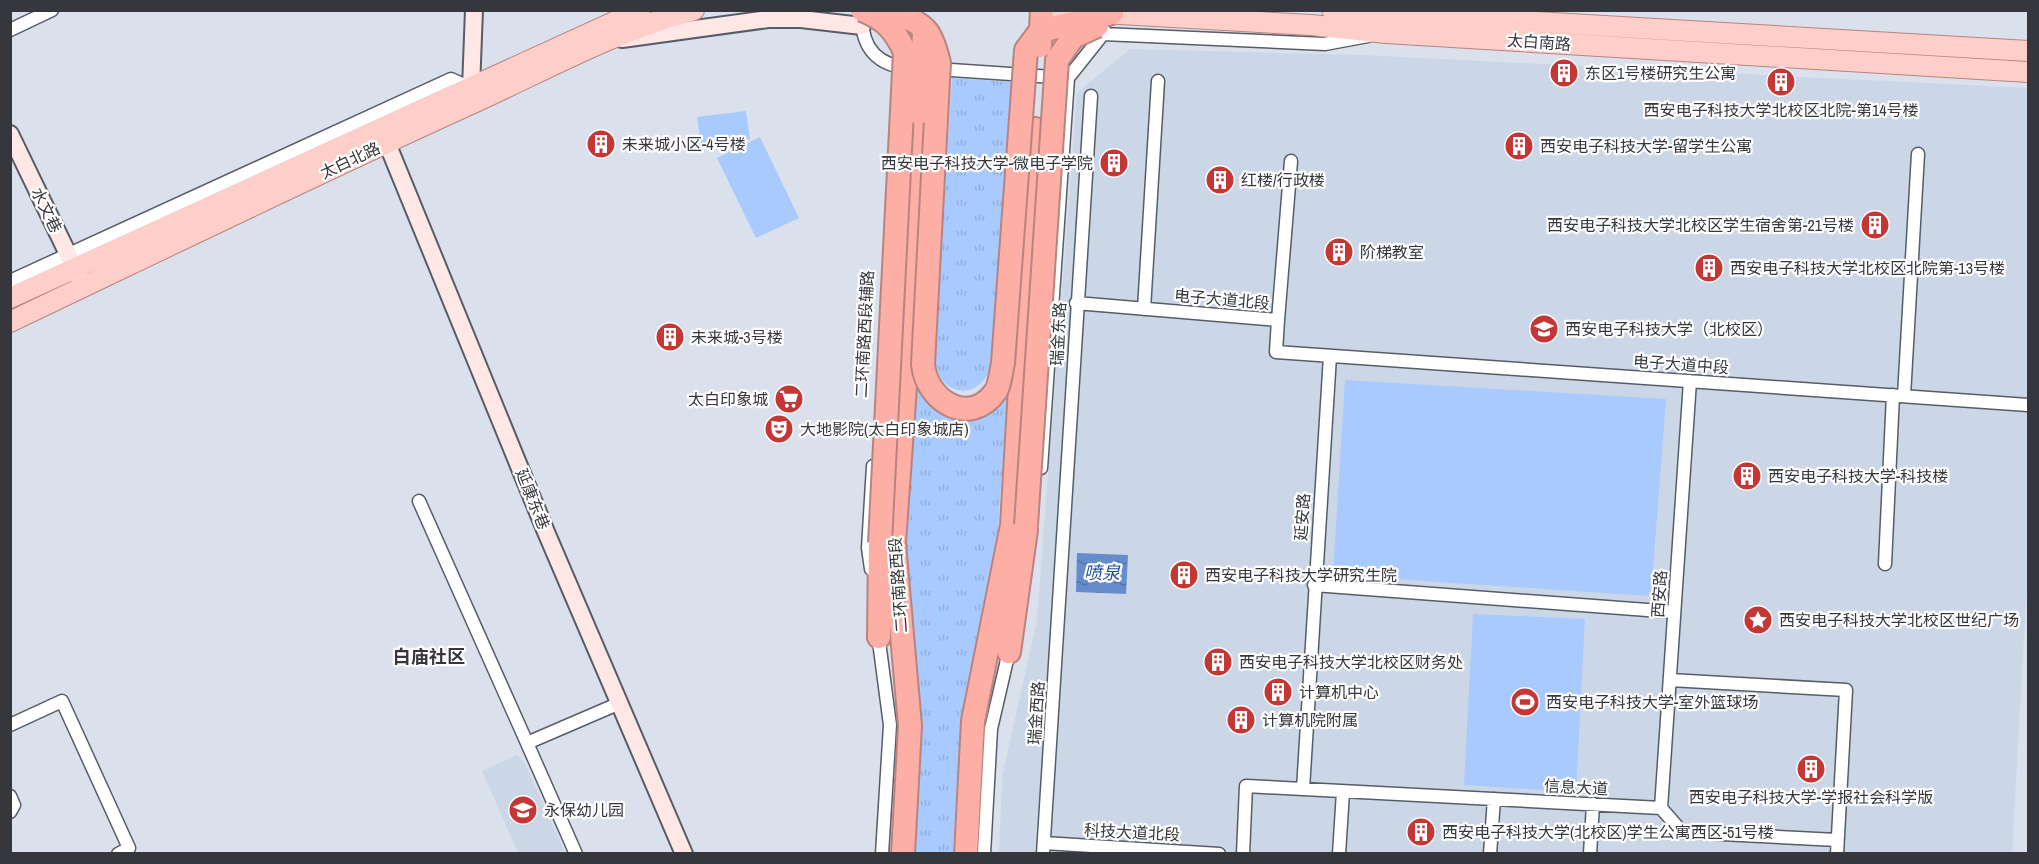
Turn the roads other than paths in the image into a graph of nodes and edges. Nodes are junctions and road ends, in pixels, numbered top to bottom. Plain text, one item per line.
1 (52, 10) edge
2 (474, 10) edge
3 (640, 10) edge
4 (694, 10) edge
5 (891, 10) edge
6 (926, 10) edge
7 (1042, 10) edge
8 (1050, 10) edge
9 (1332, 10) edge
10 (1387, 11) edge
11 (1114, 13) edge
12 (862, 16) edge
13 (10, 30) edge
14 (1386, 33) junction
15 (1103, 34) junction
16 (613, 40) junction
17 (2028, 51) edge
18 (894, 67) junction
19 (2028, 72) edge
20 (1068, 78) junction
21 (1158, 81) dead end
22 (471, 88) junction
23 (1091, 96) dead end
24 (10, 134) edge
25 (387, 142) junction
26 (1918, 154) dead end
27 (1291, 161) dead end
28 (72, 261) junction
29 (927, 275) junction
30 (10, 281) edge
31 (84, 287) junction
32 (1008, 291) junction
33 (10, 298) edge
34 (1076, 303) junction
35 (1144, 309) junction
36 (910, 316) junction
37 (1022, 320) junction
38 (1278, 320) junction
39 (10, 322) edge
40 (1004, 346) junction
41 (923, 348) junction
42 (1330, 356) junction
43 (1690, 381) junction
44 (1898, 396) junction
45 (2028, 405) edge
46 (419, 501) dead end
47 (1019, 525) junction
48 (887, 543) junction
49 (1885, 564) dead end
50 (1061, 574) joint
51 (1314, 585) junction
52 (1674, 612) junction
53 (879, 637) junction
54 (1000, 648) junction
55 (1670, 681) junction
56 (620, 703) junction
57 (10, 725) edge
58 (527, 743) junction
59 (1303, 789) junction
60 (1343, 792) junction
61 (10, 796) edge
62 (1494, 799) junction
63 (1593, 804) junction
64 (1661, 808) junction
65 (10, 812) edge
66 (1837, 840) junction
67 (1043, 848) edge
68 (118, 854) edge
69 (576, 854) edge
70 (684, 854) edge
71 (882, 854) edge
72 (903, 854) edge
73 (966, 854) edge
74 (984, 854) edge
75 (1219, 854) edge
76 (1242, 854) edge
77 (1339, 854) edge
78 (1490, 854) edge
79 (1590, 854) edge
80 (1837, 854) edge

1 - 13 street
2 - 22 street
3 - 22 main road, 太白北路
4 - 16 main road, 太白北路
5 - 29 highway, bridge
6 - 36 highway, 二环南路西段, bridge
7 - 37 highway, bridge
8 - 11 main road, 太白南路, bridge
9 - 10 main road, 太白南路
10 - 17 main road, 太白南路
11 - 14 main road, 太白南路, bridge
11 - 15 street
11 - 32 highway, bridge
11 - 47 highway, bridge
12 - 16 street
12 - 18 street
12 - 48 highway, bridge
14 - 15 street
14 - 19 main road, 太白南路
15 - 20 street
16 - 25 main road, 太白北路
18 - 20 street
18 - 53 street, 二环南路西段辅路
20 - 54 street
21 - 35 street
22 - 28 main road, 太白北路
23 - 34 street, 瑞金东路
24 - 28 street, 水文巷
25 - 31 main road, 太白北路
25 - 56 street, 延康东巷
26 - 44 street
27 - 38 street
28 - 30 street
28 - 31 street, 水文巷
28 - 33 main road, 太白北路
29 - 36 highway
29 - 41 highway, bridge
31 - 39 main road, 太白北路
32 - 37 highway
32 - 40 highway, bridge
34 - 35 street, 电子大道北段
34 - 50 street, 瑞金东路
35 - 38 street, 电子大道北段
36 - 41 highway
36 - 48 highway, 二环南路西段
37 - 40 highway
37 - 47 highway
38 - 42 street, 电子大道北段
40 - 41 highway, bridge
42 - 43 street, 电子大道中段
42 - 51 street, 延安路
43 - 44 street, 电子大道中段
43 - 52 street, 西安路
44 - 45 street, 电子大道中段
44 - 49 street
46 - 58 street
47 - 54 highway
48 - 53 highway
48 - 72 highway, 二环南路西段
50 - 67 street, 瑞金西路
51 - 52 street
51 - 59 street, 延安路
52 - 55 street, 西安路
53 - 71 street, 二环南路西段辅路
54 - 73 highway
54 - 74 street
55 - 64 street, 西安路
55 - 66 street
56 - 58 street
56 - 70 street, 延康东巷
57 - 68 street
58 - 69 street
59 - 60 street, 信息大道
59 - 76 street, 信息大道
60 - 62 street, 信息大道
60 - 77 street
61 - 65 street
62 - 63 street, 信息大道
62 - 78 street
63 - 64 street, 信息大道
63 - 79 street
64 - 66 street
66 - 80 street
67 - 75 street, 科技大道北段

